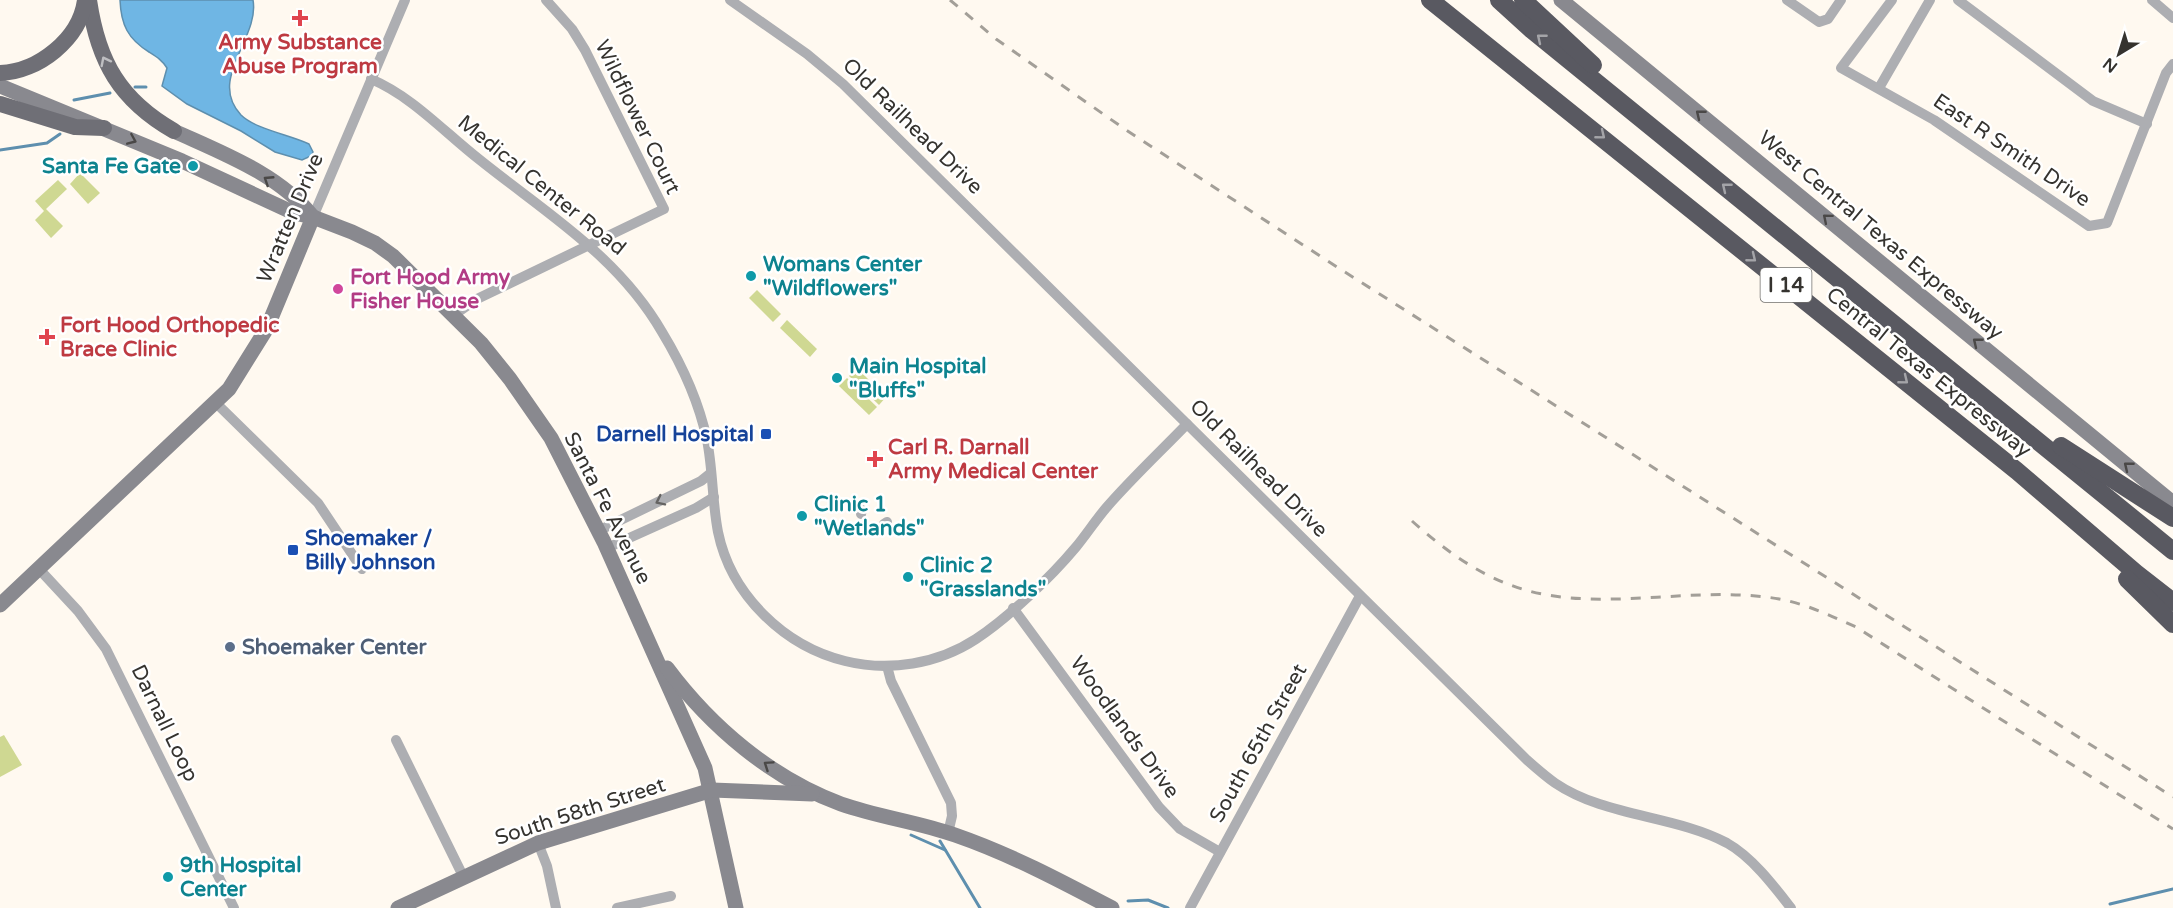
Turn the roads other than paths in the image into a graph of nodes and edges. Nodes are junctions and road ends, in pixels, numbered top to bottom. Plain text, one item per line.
1 (87, 0) edge
2 (405, 0) edge
3 (546, 0) edge
4 (730, 0) edge
5 (1422, 0) edge
6 (1430, 0) edge
7 (1499, 0) edge
8 (1523, 0) edge
9 (1561, 0) edge
10 (1787, 0) edge
11 (1841, 0) edge
12 (1892, 0) edge
13 (1930, 0) edge
14 (1958, 0) edge
15 (2152, 0) edge
16 (2173, 18) edge
17 (1495, 54) junction
18 (2173, 64) edge
19 (0, 74) edge
20 (371, 79) junction
21 (0, 86) edge
22 (1879, 88) junction
23 (0, 104) edge
24 (2147, 124) junction
25 (104, 128) junction
26 (174, 131) joint
27 (1684, 154) junction
28 (313, 216) junction
29 (590, 244) junction
30 (454, 315) junction
31 (1918, 343) junction
32 (216, 403) junction
33 (1187, 424) junction
34 (2017, 471) junction
35 (711, 473) junction
36 (714, 496) junction
37 (2173, 503) edge
38 (2173, 518) edge
39 (598, 531) junction
40 (607, 548) junction
41 (2173, 551) edge
42 (39, 569) junction
43 (362, 569) dead end
44 (1360, 596) junction
45 (2173, 602) edge
46 (0, 605) edge
47 (1013, 608) junction
48 (2173, 624) edge
49 (653, 650) junction
50 (887, 666) junction
51 (396, 740) dead end
52 (712, 790) junction
53 (818, 795) junction
54 (948, 833) junction
55 (538, 843) junction
56 (1220, 852) junction
57 (463, 876) junction
58 (671, 896) dead end
59 (234, 908) edge
60 (398, 908) edge
61 (556, 908) edge
62 (617, 908) edge
63 (736, 908) edge
64 (1112, 908) edge
65 (1190, 908) edge
66 (1791, 908) edge

1 - 19 main road
26 -> 1 main road
2 - 20 street, Wratten Drive
3 - 29 street, Wildflower Court
4 - 33 street, Old Railhead Drive
5 - 17 highway
6 - 17 highway, Central Texas Expressway / I 14
27 -> 7 highway, Central Texas Expressway / I 14
8 - 27 highway
37 -> 9 street, West Central Texas Expressway
10 - 11 street
12 - 22 street, East R Smith Drive
13 - 22 street
14 - 24 street
15 - 16 street
17 -> 34 highway, Central Texas Expressway / I 14
18 - 24 street, East R Smith Drive
20 - 28 street, Wratten Drive
20 - 29 street, Medical Center Road
21 - 25 street, Santa Fe Avenue
22 - 24 street, East R Smith Drive
23 - 25 main road
25 -> 28 street, Santa Fe Avenue
28 -> 26 street
31 -> 27 highway, Central Texas Expressway / I 14
28 - 30 street, Santa Fe Avenue
28 - 32 street, Wratten Drive
29 - 30 street, Wildflower Court
29 - 35 street, Medical Center Road
30 - 39 street, Santa Fe Avenue
31 - 38 highway
31 - 41 highway, Central Texas Expressway / I 14
32 - 42 street, Wratten Drive
32 - 43 street
33 - 44 street, Old Railhead Drive
33 - 47 street, Medical Center Road
34 - 45 highway, Central Texas Expressway / I 14
34 - 48 highway
35 - 36 street, Medical Center Road
35 -> 39 street
36 - 40 street
36 - 50 street, Medical Center Road
39 - 40 street, Santa Fe Avenue
40 - 49 street, Santa Fe Avenue
42 - 46 street, Wratten Drive
42 - 59 street, Darnall Loop
44 - 56 street, South 65th Street
44 - 66 street, Old Railhead Drive
47 - 50 street, Medical Center Road
47 - 56 street, Woodlands Drive
49 - 52 street, Santa Fe Avenue
53 -> 49 street
50 - 54 street
51 - 57 street
52 - 53 street, South 58th Street
52 - 55 street, South 58th Street
52 - 63 street, Santa Fe Avenue
53 - 54 street
54 - 64 street
55 - 57 street, South 58th Street
55 - 61 street
56 - 65 street, South 65th Street
57 - 60 street, South 58th Street
58 - 62 street

